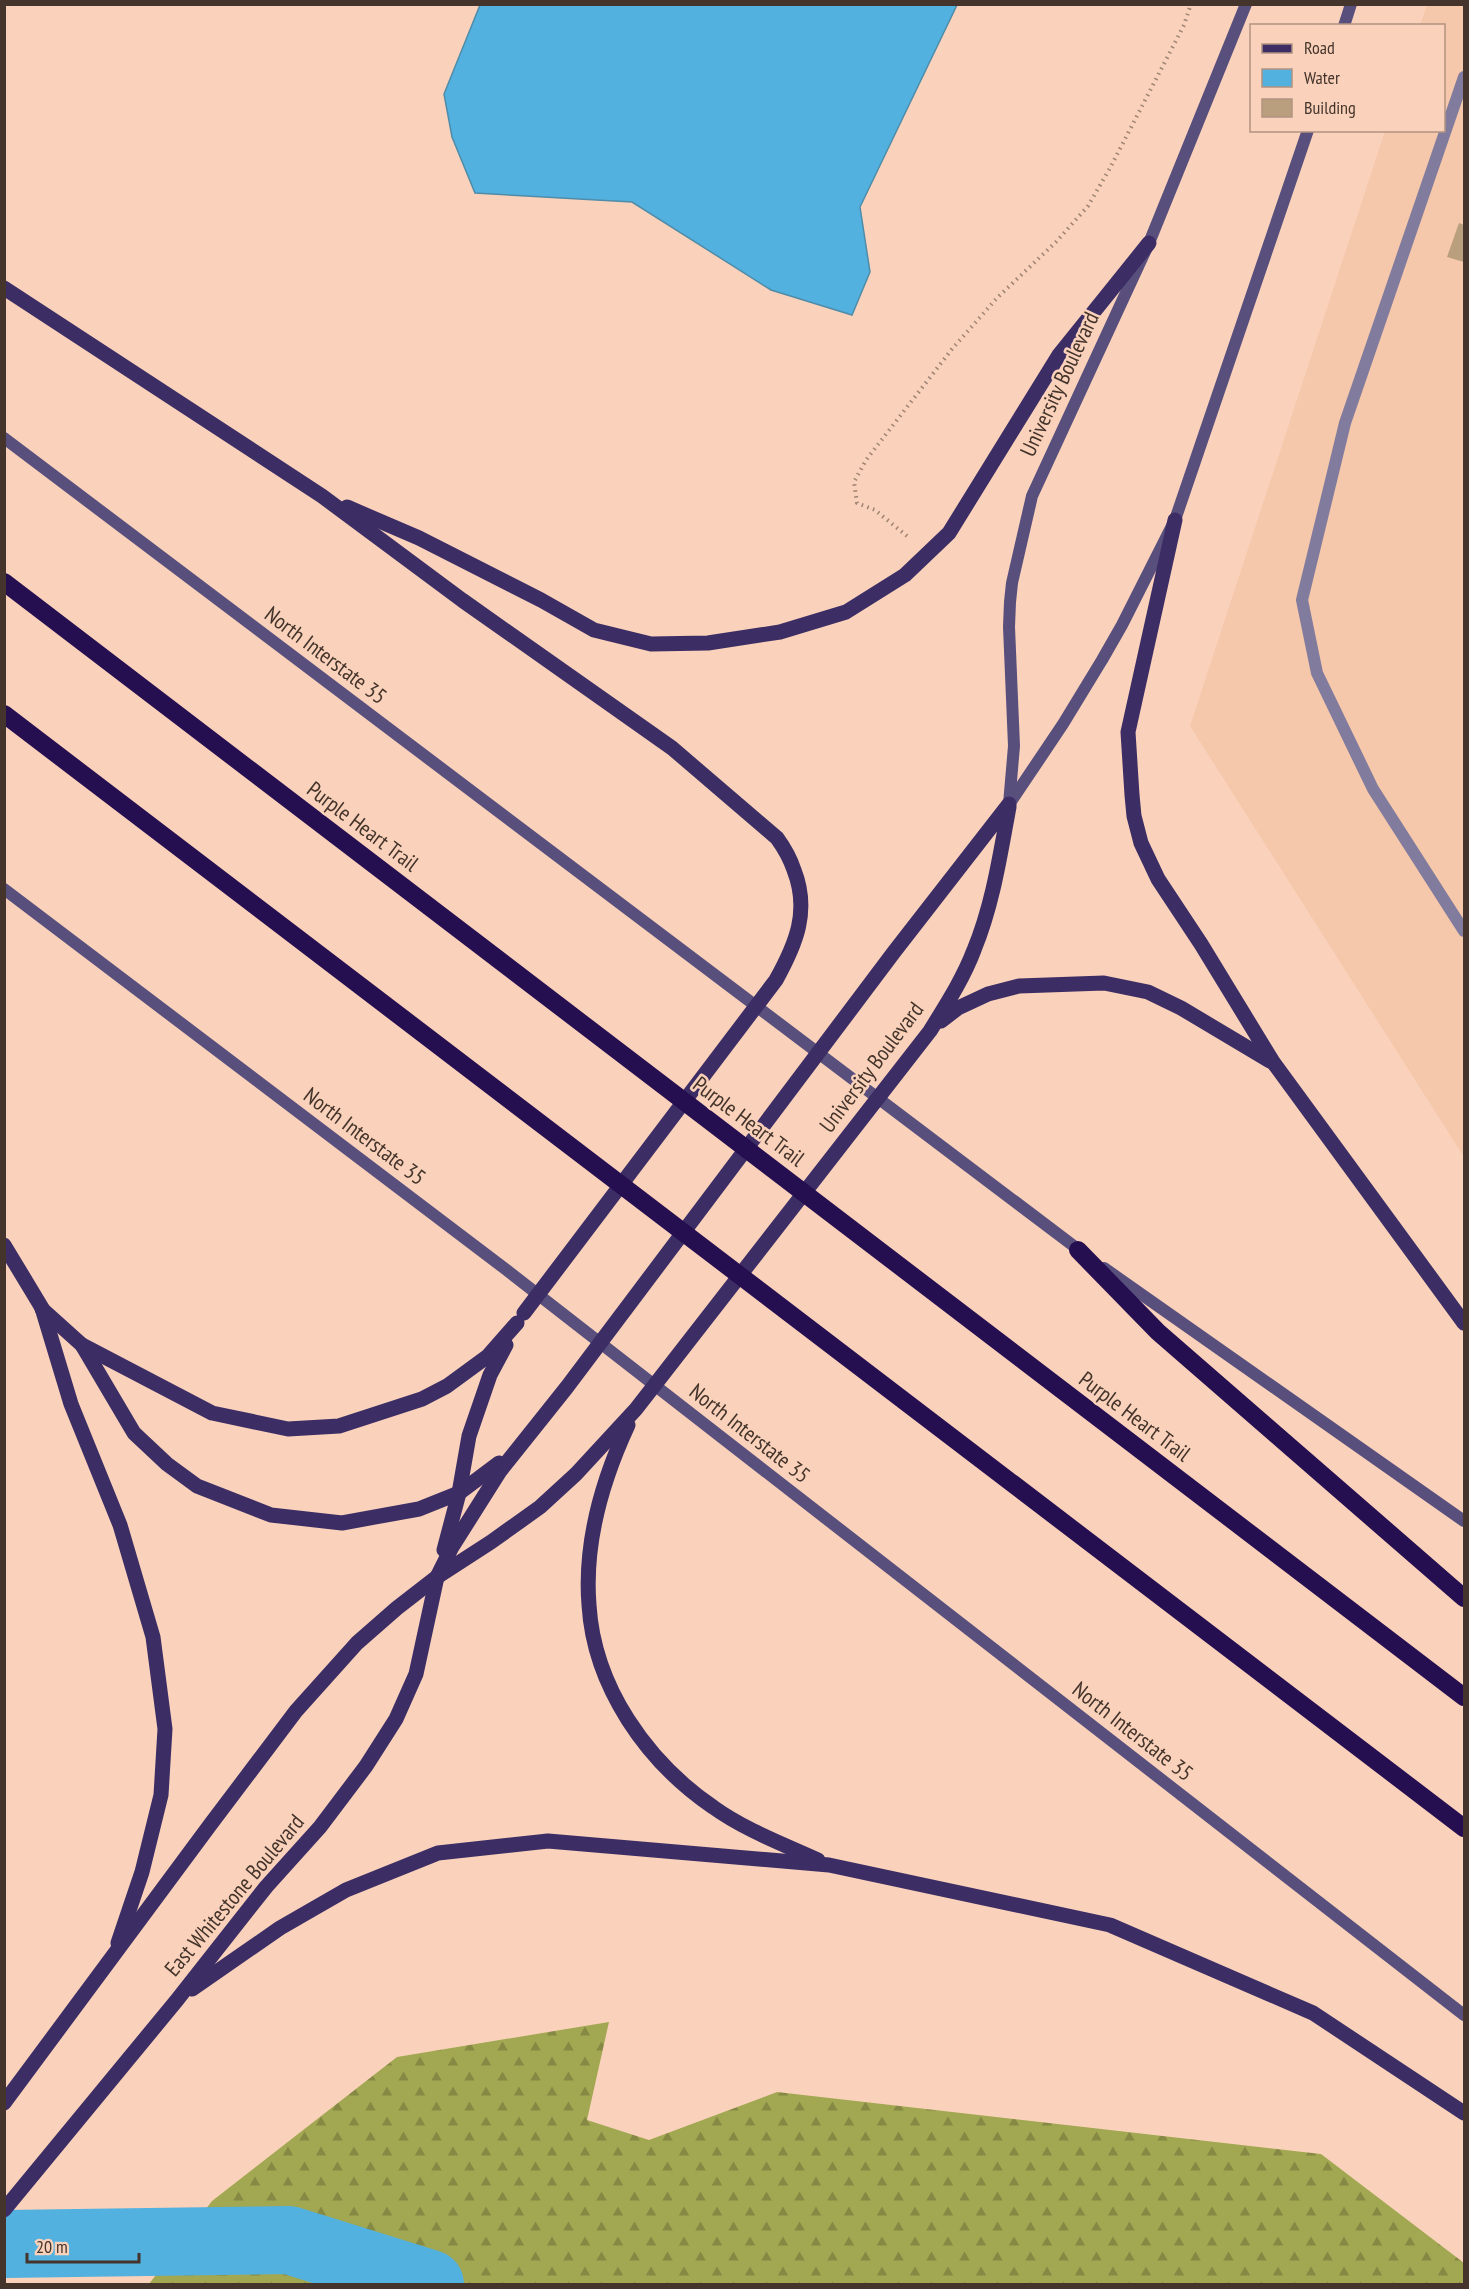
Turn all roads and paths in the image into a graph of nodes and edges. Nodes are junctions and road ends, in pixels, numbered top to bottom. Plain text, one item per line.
1 (1191, 4) edge
2 (1246, 4) edge
3 (1351, 4) edge
4 (1345, 24) edge
5 (1464, 77) edge
6 (1307, 132) edge
7 (1149, 243) junction
8 (4, 288) edge
9 (4, 438) edge
10 (322, 496) junction
11 (1175, 520) junction
12 (909, 538) dead end
13 (4, 582) edge
14 (4, 714) edge
15 (1009, 804) junction
16 (4, 889) edge
17 (1464, 932) edge
18 (930, 1030) junction
19 (1273, 1062) junction
20 (4, 1245) edge
21 (1078, 1250) junction
22 (42, 1308) junction
23 (520, 1318) junction
24 (1464, 1323) edge
25 (82, 1345) junction
26 (583, 1365) joint
27 (636, 1409) junction
28 (524, 1441) junction
29 (459, 1492) junction
30 (1464, 1521) edge
31 (437, 1576) junction
32 (1464, 1598) edge
33 (1464, 1697) edge
34 (1464, 1828) edge
35 (829, 1864) junction
36 (113, 1957) junction
37 (177, 2000) junction
38 (1464, 2015) edge
39 (4, 2103) edge
40 (1464, 2113) edge
41 (4, 2210) edge

1 - 12 path
2 - 7 main road, University Boulevard
3 - 4 main road
5 - 17 lane
6 - 11 main road, University Boulevard
7 - 10 main road
7 - 15 main road, University Boulevard
8 - 10 main road
9 - 21 main road, North Interstate 35
10 - 23 main road
11 - 15 main road, University Boulevard
11 - 19 main road
13 - 33 highway, Purple Heart Trail
14 - 34 highway
15 - 18 main road, University Boulevard
15 - 26 main road, University Boulevard
16 - 38 main road, North Interstate 35
18 - 19 main road
18 - 27 main road, University Boulevard
19 - 24 main road
20 - 22 main road
21 - 30 main road, North Interstate 35
21 - 32 highway
22 - 25 main road
22 - 36 main road
23 - 25 main road
23 - 29 main road
25 - 29 main road
26 - 28 main road, East Whitestone Boulevard
27 - 31 main road, East Whitestone Boulevard
27 - 35 main road
28 - 29 main road
28 - 31 main road, East Whitestone Boulevard
29 - 31 main road
31 - 36 main road, East Whitestone Boulevard
31 - 37 main road, East Whitestone Boulevard
35 - 37 main road
35 - 40 main road
36 - 39 main road, East Whitestone Boulevard
37 - 41 main road, East Whitestone Boulevard

